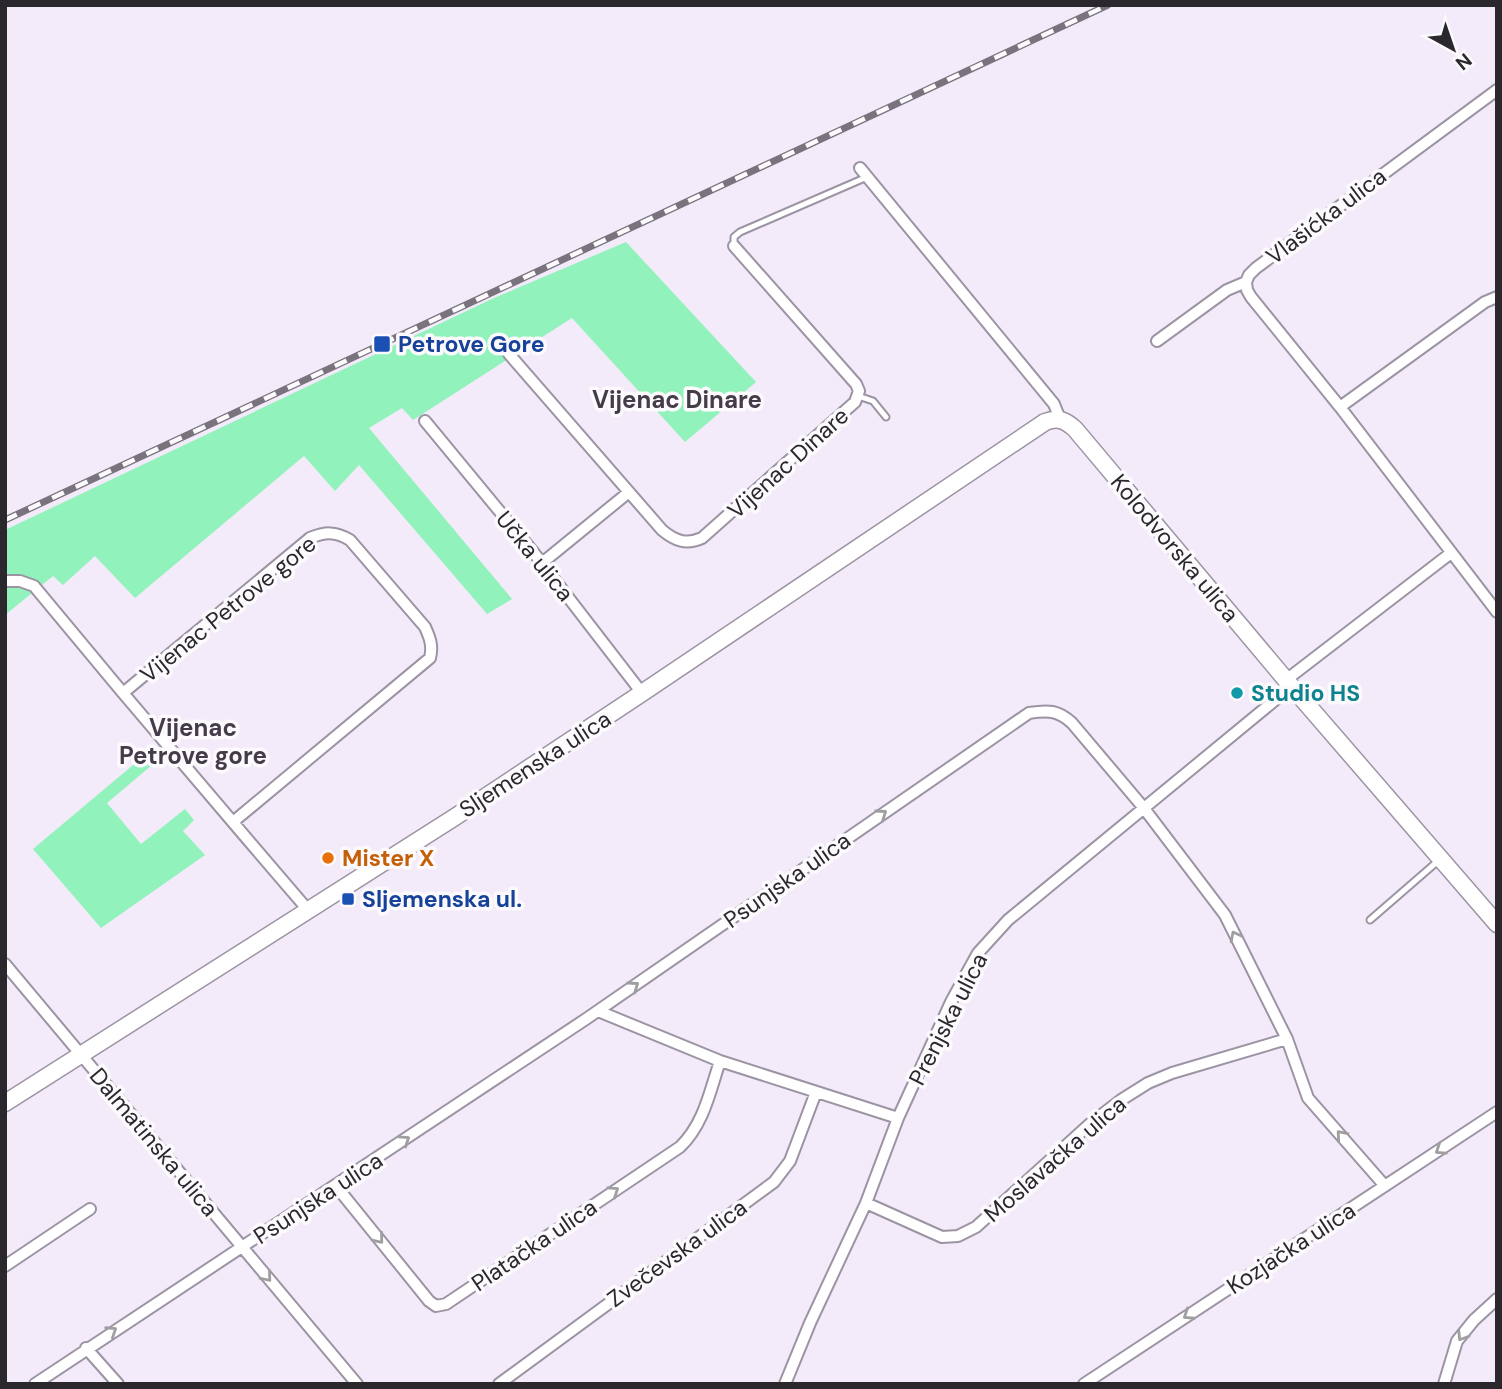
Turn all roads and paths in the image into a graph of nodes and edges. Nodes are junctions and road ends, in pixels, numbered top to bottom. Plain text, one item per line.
1 (1497, 90) edge
2 (863, 173) joint
3 (734, 246) joint
4 (1246, 282) junction
5 (1497, 297) edge
6 (1157, 341) dead end
7 (509, 354) dead end
8 (858, 396) junction
9 (1340, 407) junction
10 (886, 416) dead end
11 (1060, 419) junction
12 (425, 421) dead end
13 (629, 492) junction
14 (1451, 553) junction
15 (542, 563) junction
16 (5, 581) edge
17 (1497, 612) edge
18 (1289, 684) junction
19 (123, 693) junction
20 (642, 693) junction
21 (1143, 807) junction
22 (233, 822) junction
23 (1440, 859) junction
24 (308, 910) junction
25 (1370, 920) dead end
26 (1497, 924) edge
27 (5, 964) edge
28 (598, 1011) junction
29 (1287, 1039) junction
30 (81, 1055) junction
31 (720, 1060) junction
32 (816, 1092) junction
33 (5, 1103) edge
34 (1497, 1112) edge
35 (898, 1118) junction
36 (336, 1186) junction
37 (1385, 1186) junction
38 (866, 1203) junction
39 (90, 1209) dead end
40 (242, 1247) junction
41 (5, 1266) edge
42 (1497, 1299) edge
43 (86, 1348) junction
44 (35, 1384) edge
45 (118, 1384) edge
46 (357, 1384) edge
47 (499, 1384) edge
48 (785, 1384) edge
49 (1084, 1384) edge
50 (1444, 1384) edge

1 - 4 street, Vlašićka ulica
2 - 3 lane
2 - 11 street, Kolodvorska ulica
3 - 8 street, Vijenac Dinare
4 - 6 street, Vlašićka ulica
4 - 9 street
5 - 9 street
7 - 13 street, Vijenac Dinare
8 - 10 lane
8 - 13 street, Vijenac Dinare
9 - 14 street
11 - 18 street, Kolodvorska ulica
11 - 20 street, Sljemenska ulica
12 - 15 street, Učka ulica
13 - 15 street
14 - 17 street
14 - 18 street, Prenjska ulica
15 - 20 street, Učka ulica
16 - 19 street, Vijenac Petrove gore
18 - 21 street, Prenjska ulica
18 - 23 street, Kolodvorska ulica
19 - 22 street, Vijenac Petrove gore
19 - 22 street, Vijenac Petrove gore
20 - 24 street, Sljemenska ulica
28 -> 21 street, Psunjska ulica
29 -> 21 street, Psunjska ulica
21 - 35 street, Prenjska ulica
22 - 24 street, Vijenac Petrove gore
23 - 25 lane
23 - 26 street, Kolodvorska ulica
24 - 30 street, Sljemenska ulica
27 - 30 street, Dalmatinska ulica
28 - 31 street
36 -> 28 street, Psunjska ulica
37 -> 29 street, Psunjska ulica
29 - 38 street, Moslavačka ulica
30 - 33 street, Sljemenska ulica
30 - 40 street, Dalmatinska ulica
31 - 32 street
36 -> 31 street, Platačka ulica
32 - 35 street
32 - 47 street, Zvečevska ulica
34 -> 37 street, Kozjačka ulica
35 - 38 street, Prenjska ulica
36 - 40 street, Psunjska ulica
37 -> 49 street, Kozjačka ulica
38 - 48 street, Prenjska ulica
39 - 41 street
43 -> 40 street, Psunjska ulica
40 -> 46 street, Dalmatinska ulica
42 -> 50 street
43 - 44 street, Psunjska ulica
43 - 45 street

